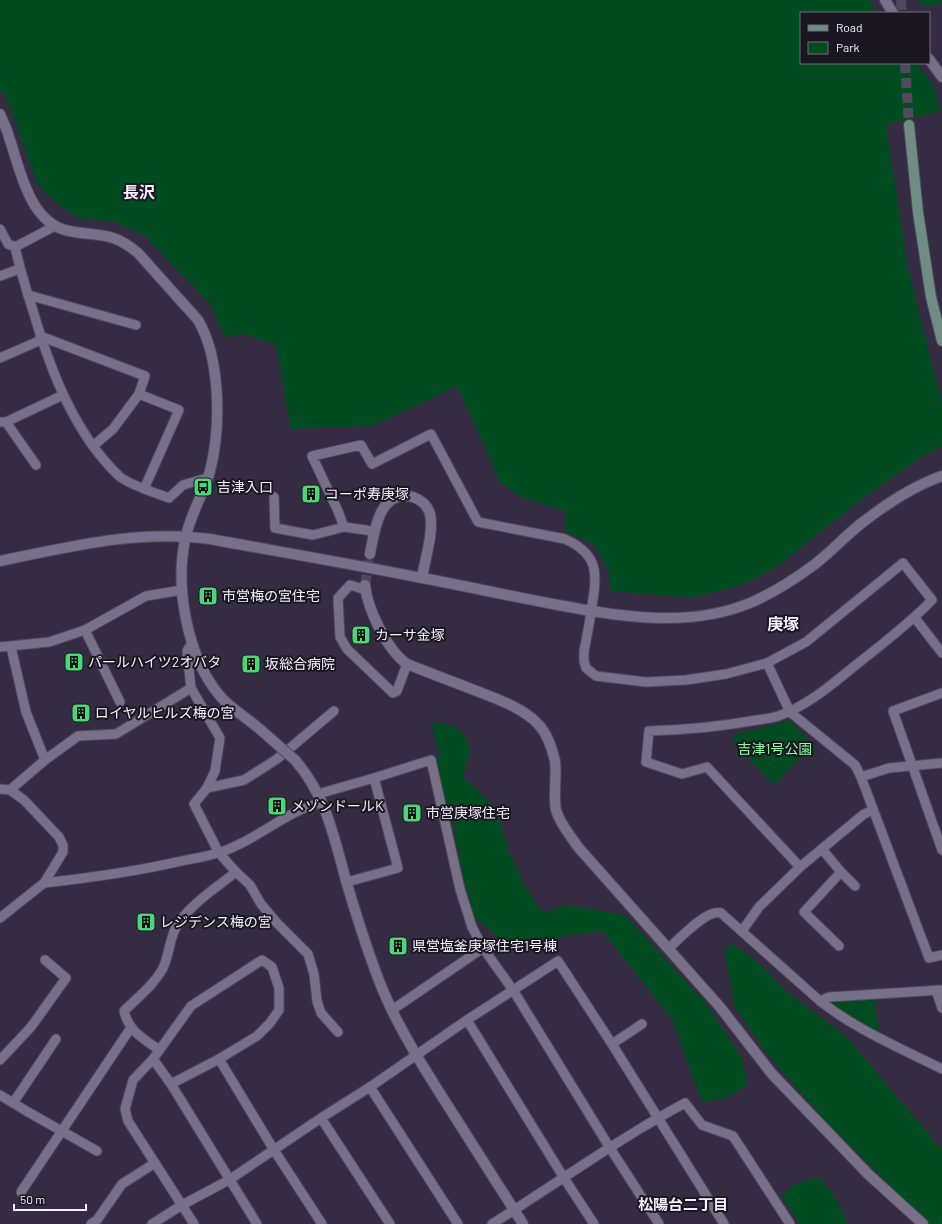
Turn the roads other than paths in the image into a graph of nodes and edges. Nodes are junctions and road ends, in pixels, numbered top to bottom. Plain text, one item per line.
1 (885, 0) edge
2 (892, 12) edge
3 (930, 60) edge
4 (942, 77) edge
5 (0, 114) edge
6 (909, 125) tunnel mouth
7 (55, 226) junction
8 (0, 229) edge
9 (15, 247) junction
10 (19, 269) junction
11 (0, 276) edge
12 (28, 295) junction
13 (136, 325) dead end
14 (41, 338) junction
15 (942, 341) edge
16 (0, 358) edge
17 (138, 394) junction
18 (63, 396) junction
19 (3, 422) edge
20 (93, 446) junction
21 (36, 465) dead end
22 (942, 476) edge
23 (207, 478) junction
24 (144, 489) junction
25 (274, 497) dead end
26 (344, 527) junction
27 (375, 532) junction
28 (186, 536) junction
29 (370, 554) tunnel mouth
30 (0, 561) edge
31 (422, 578) junction
32 (366, 587) joint
33 (182, 590) junction
34 (591, 611) junction
35 (915, 618) junction
36 (85, 630) junction
37 (192, 643) junction
38 (11, 646) junction
39 (0, 647) edge
40 (942, 653) edge
41 (767, 663) junction
42 (407, 664) junction
43 (192, 688) junction
44 (941, 695) edge
45 (120, 702) dead end
46 (334, 711) dead end
47 (790, 712) junction
48 (45, 760) junction
49 (942, 763) edge
50 (912, 766) junction
51 (861, 777) junction
52 (374, 778) junction
53 (207, 788) junction
54 (0, 789) edge
55 (10, 790) junction
56 (320, 798) junction
57 (873, 810) junction
58 (822, 848) junction
59 (942, 850) edge
60 (219, 853) junction
61 (800, 866) junction
62 (236, 872) junction
63 (841, 872) junction
64 (347, 882) junction
65 (44, 883) junction
66 (855, 886) dead end
67 (0, 918) edge
68 (742, 931) junction
69 (839, 946) dead end
70 (483, 948) junction
71 (669, 948) junction
72 (942, 955) edge
73 (45, 960) dead end
74 (513, 990) junction
75 (939, 990) edge
76 (820, 1001) junction
77 (942, 1008) edge
78 (392, 1010) junction
79 (467, 1020) junction
80 (642, 1024) dead end
81 (131, 1029) junction
82 (338, 1032) dead end
83 (56, 1038) dead end
84 (612, 1044) junction
85 (159, 1050) junction
86 (415, 1055) junction
87 (153, 1059) junction
88 (219, 1059) junction
89 (0, 1060) edge
90 (942, 1069) edge
91 (170, 1084) junction
92 (370, 1087) junction
93 (0, 1095) edge
94 (13, 1103) junction
95 (321, 1118) junction
96 (657, 1118) junction
97 (61, 1131) junction
98 (610, 1148) junction
99 (274, 1150) junction
100 (97, 1151) dead end
101 (155, 1163) junction
102 (564, 1178) junction
103 (229, 1180) junction
104 (21, 1192) dead end
105 (182, 1205) junction
106 (514, 1210) junction
107 (91, 1224) edge
108 (152, 1224) edge
109 (194, 1224) edge
110 (257, 1224) edge
111 (322, 1224) edge
112 (390, 1224) edge
113 (458, 1224) edge
114 (492, 1224) edge
115 (523, 1224) edge
116 (594, 1224) edge
117 (659, 1224) edge
118 (724, 1224) edge
119 (790, 1224) edge
120 (923, 1224) edge

1 - 2 street
3 - 4 street
5 - 7 street
6 - 15 main road
7 - 9 street
7 - 23 street
8 - 9 street
9 - 10 street
10 - 11 street
10 - 12 street
12 - 13 street
12 - 14 street
14 - 16 street
14 - 17 street
14 - 18 street
17 - 20 street
17 - 24 street
18 - 19 street
18 - 20 street
19 - 21 street
20 - 24 street
22 - 34 street
23 - 24 street
23 - 28 street
25 - 26 street
26 - 27 street
26 - 34 street
27 - 29 street
27 - 31 street
28 - 30 street
28 - 31 street
28 - 33 street
31 - 34 street
32 - 42 street
32 - 42 street
33 - 36 street
33 - 37 street
34 - 41 street
35 - 40 street
35 - 41 street
35 - 47 street
36 - 38 street
36 - 45 street
37 - 43 street
37 - 56 street, bridge
38 - 39 street
38 - 48 street
41 - 47 street
42 - 71 street
43 - 48 street
43 - 53 street
44 - 50 street
46 - 53 street
47 - 51 street
47 - 61 street
48 - 55 street
49 - 50 street
50 - 51 street
50 - 59 street
51 - 57 street
52 - 56 street
52 - 64 street
52 - 70 street
53 - 60 street
54 - 55 street
55 - 65 street
56 - 60 street
56 - 64 street
57 - 58 street
57 - 72 street
58 - 61 street
58 - 63 street
60 - 62 street
60 - 65 street
61 - 68 street
62 - 81 street
62 - 82 street
63 - 66 street
63 - 69 street
64 - 78 street
65 - 67 street
68 - 71 street
68 - 76 street
70 - 74 street
70 - 78 street
71 - 120 street
73 - 89 street
74 - 79 street
74 - 84 street
74 - 98 street
75 - 76 street
75 - 77 street
76 - 90 street
78 - 86 street
79 - 86 street
79 - 102 street
80 - 84 street
81 - 85 street
81 - 97 street
83 - 94 street
84 - 96 street
85 - 87 street
85 - 88 street
86 - 92 street
86 - 106 street
87 - 91 street
87 - 101 street
88 - 91 street
88 - 99 street
91 - 103 street
92 - 95 street
92 - 113 street
93 - 94 street
94 - 97 street
95 - 99 street
95 - 112 street
96 - 98 street
96 - 118 street
96 - 119 street
97 - 100 street
97 - 104 street
98 - 102 street
98 - 117 street
99 - 103 street
99 - 111 street
101 - 105 street
101 - 107 street
102 - 106 street
102 - 116 street
103 - 105 street
103 - 110 street
105 - 108 street
105 - 109 street
106 - 114 street
106 - 115 street

